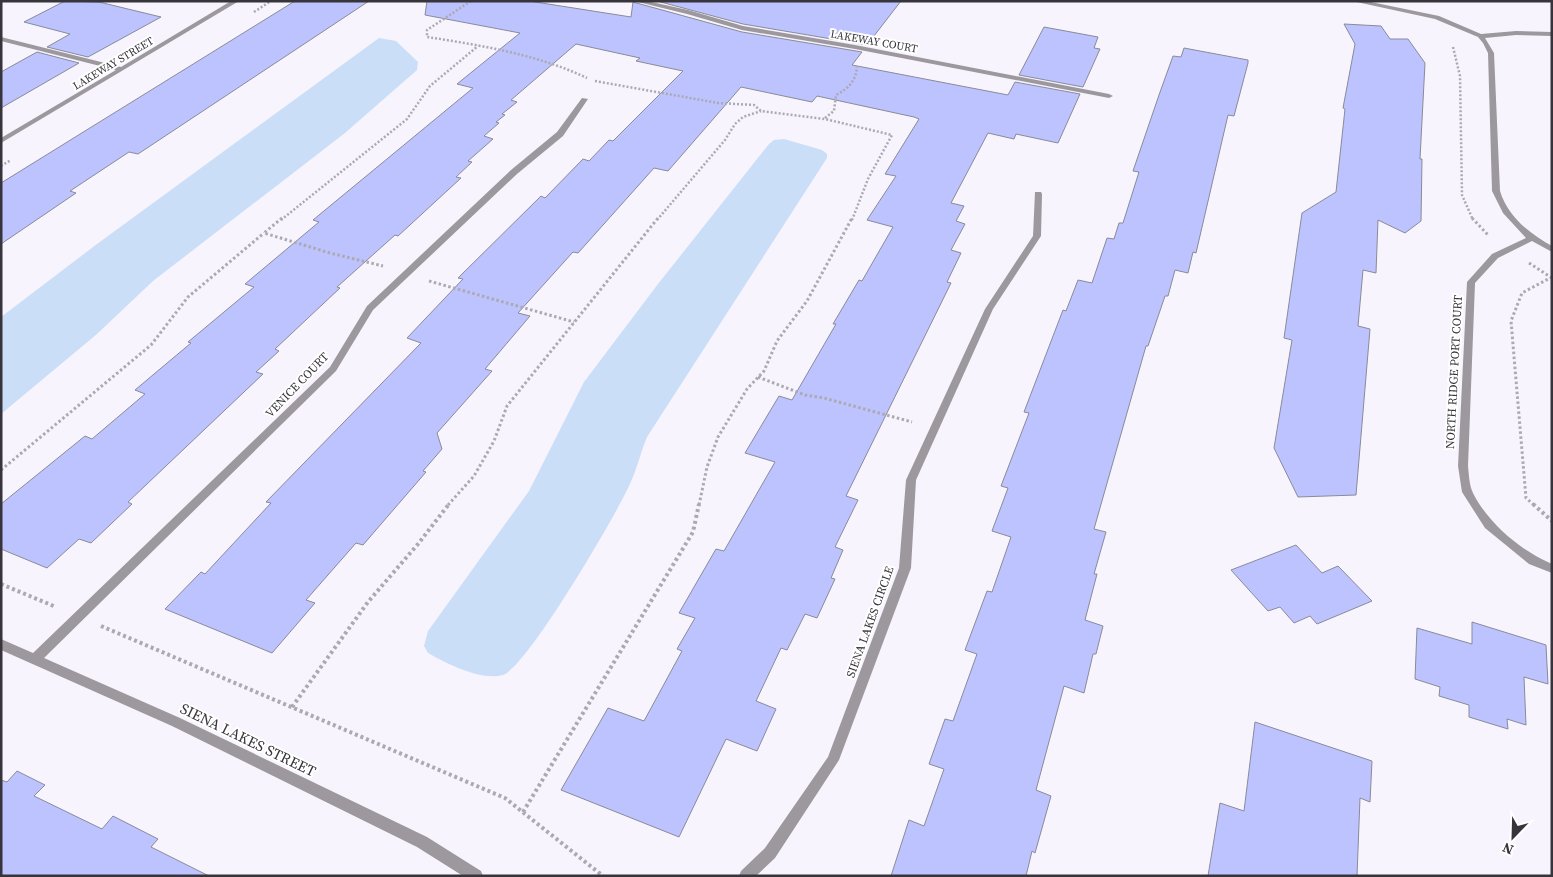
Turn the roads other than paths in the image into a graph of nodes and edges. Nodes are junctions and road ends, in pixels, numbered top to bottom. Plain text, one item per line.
1 (236, 1) edge
2 (637, 1) edge
3 (1355, 1) edge
4 (1552, 34) edge
5 (1480, 36) junction
6 (1, 39) edge
7 (122, 69) junction
8 (1110, 96) dead end
9 (584, 99) dead end
10 (1, 141) edge
11 (1038, 194) dead end
12 (1532, 238) junction
13 (1552, 250) edge
14 (1552, 569) edge
15 (1, 644) edge
16 (35, 659) junction
17 (476, 876) edge
18 (746, 876) edge

1 - 7 street, LAKEWAY STREET
2 - 8 street, LAKEWAY COURT
3 - 5 street
4 - 5 street
5 - 12 street
6 - 7 street
7 - 10 street, LAKEWAY STREET
9 - 16 street, VENICE COURT
11 - 18 street, SIENA LAKES CIRCLE
12 - 13 street
12 - 14 street, NORTH RIDGE PORT COURT
15 - 16 street, SIENA LAKES STREET
16 - 17 street, SIENA LAKES STREET

